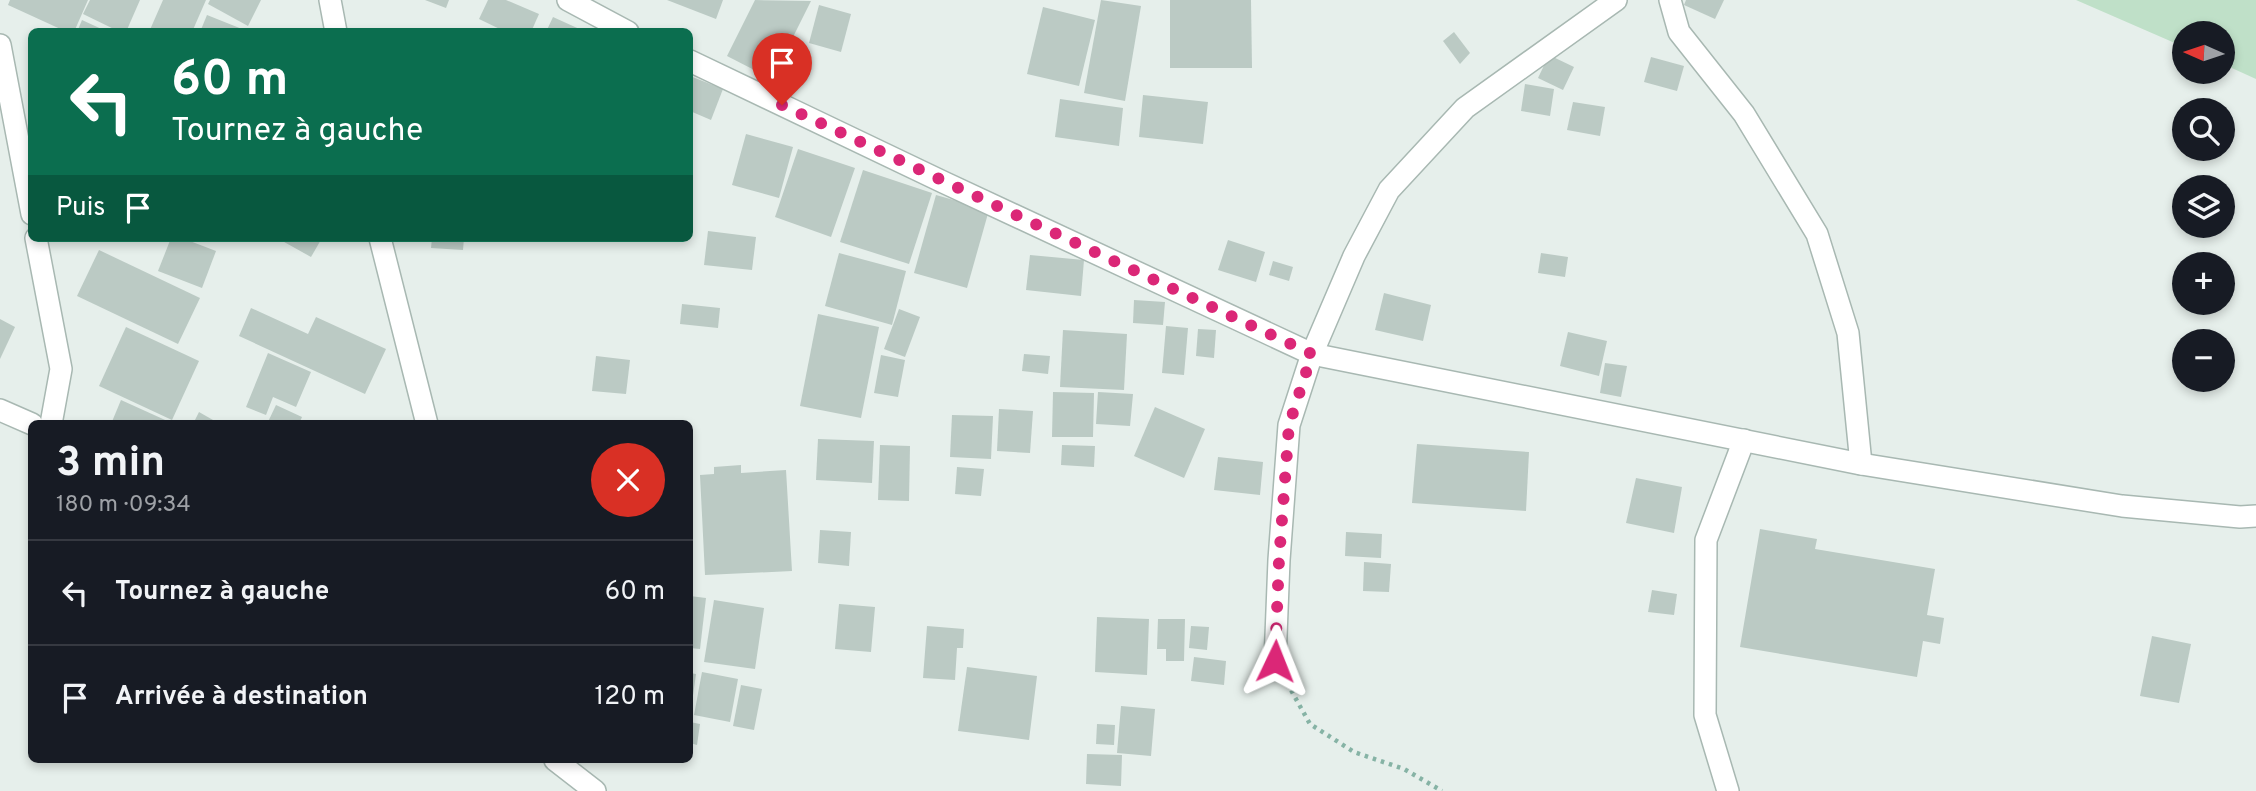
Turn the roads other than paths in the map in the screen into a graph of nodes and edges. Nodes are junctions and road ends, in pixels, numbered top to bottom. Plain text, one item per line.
1 (330, 0) edge
2 (568, 0) edge
3 (1616, 0) edge
4 (1670, 0) edge
5 (335, 28) edge
6 (620, 28) edge
7 (0, 45) edge
8 (693, 62) edge
9 (28, 193) edge
10 (37, 242) edge
11 (381, 242) edge
12 (1312, 354) junction
13 (0, 410) edge
14 (52, 420) edge
15 (426, 420) edge
16 (28, 422) edge
17 (1744, 440) junction
18 (1861, 464) junction
19 (2256, 516) edge
20 (1275, 661) road end
21 (559, 763) edge
22 (595, 791) edge
23 (1728, 791) edge

1 - 5 street
2 - 6 street
3 - 12 street
4 - 18 street
7 - 9 street
8 - 12 street
10 - 14 street
11 - 15 street
12 - 17 street
12 - 20 street
13 - 16 street
17 - 18 street
17 - 23 street
18 - 19 street
21 - 22 street

